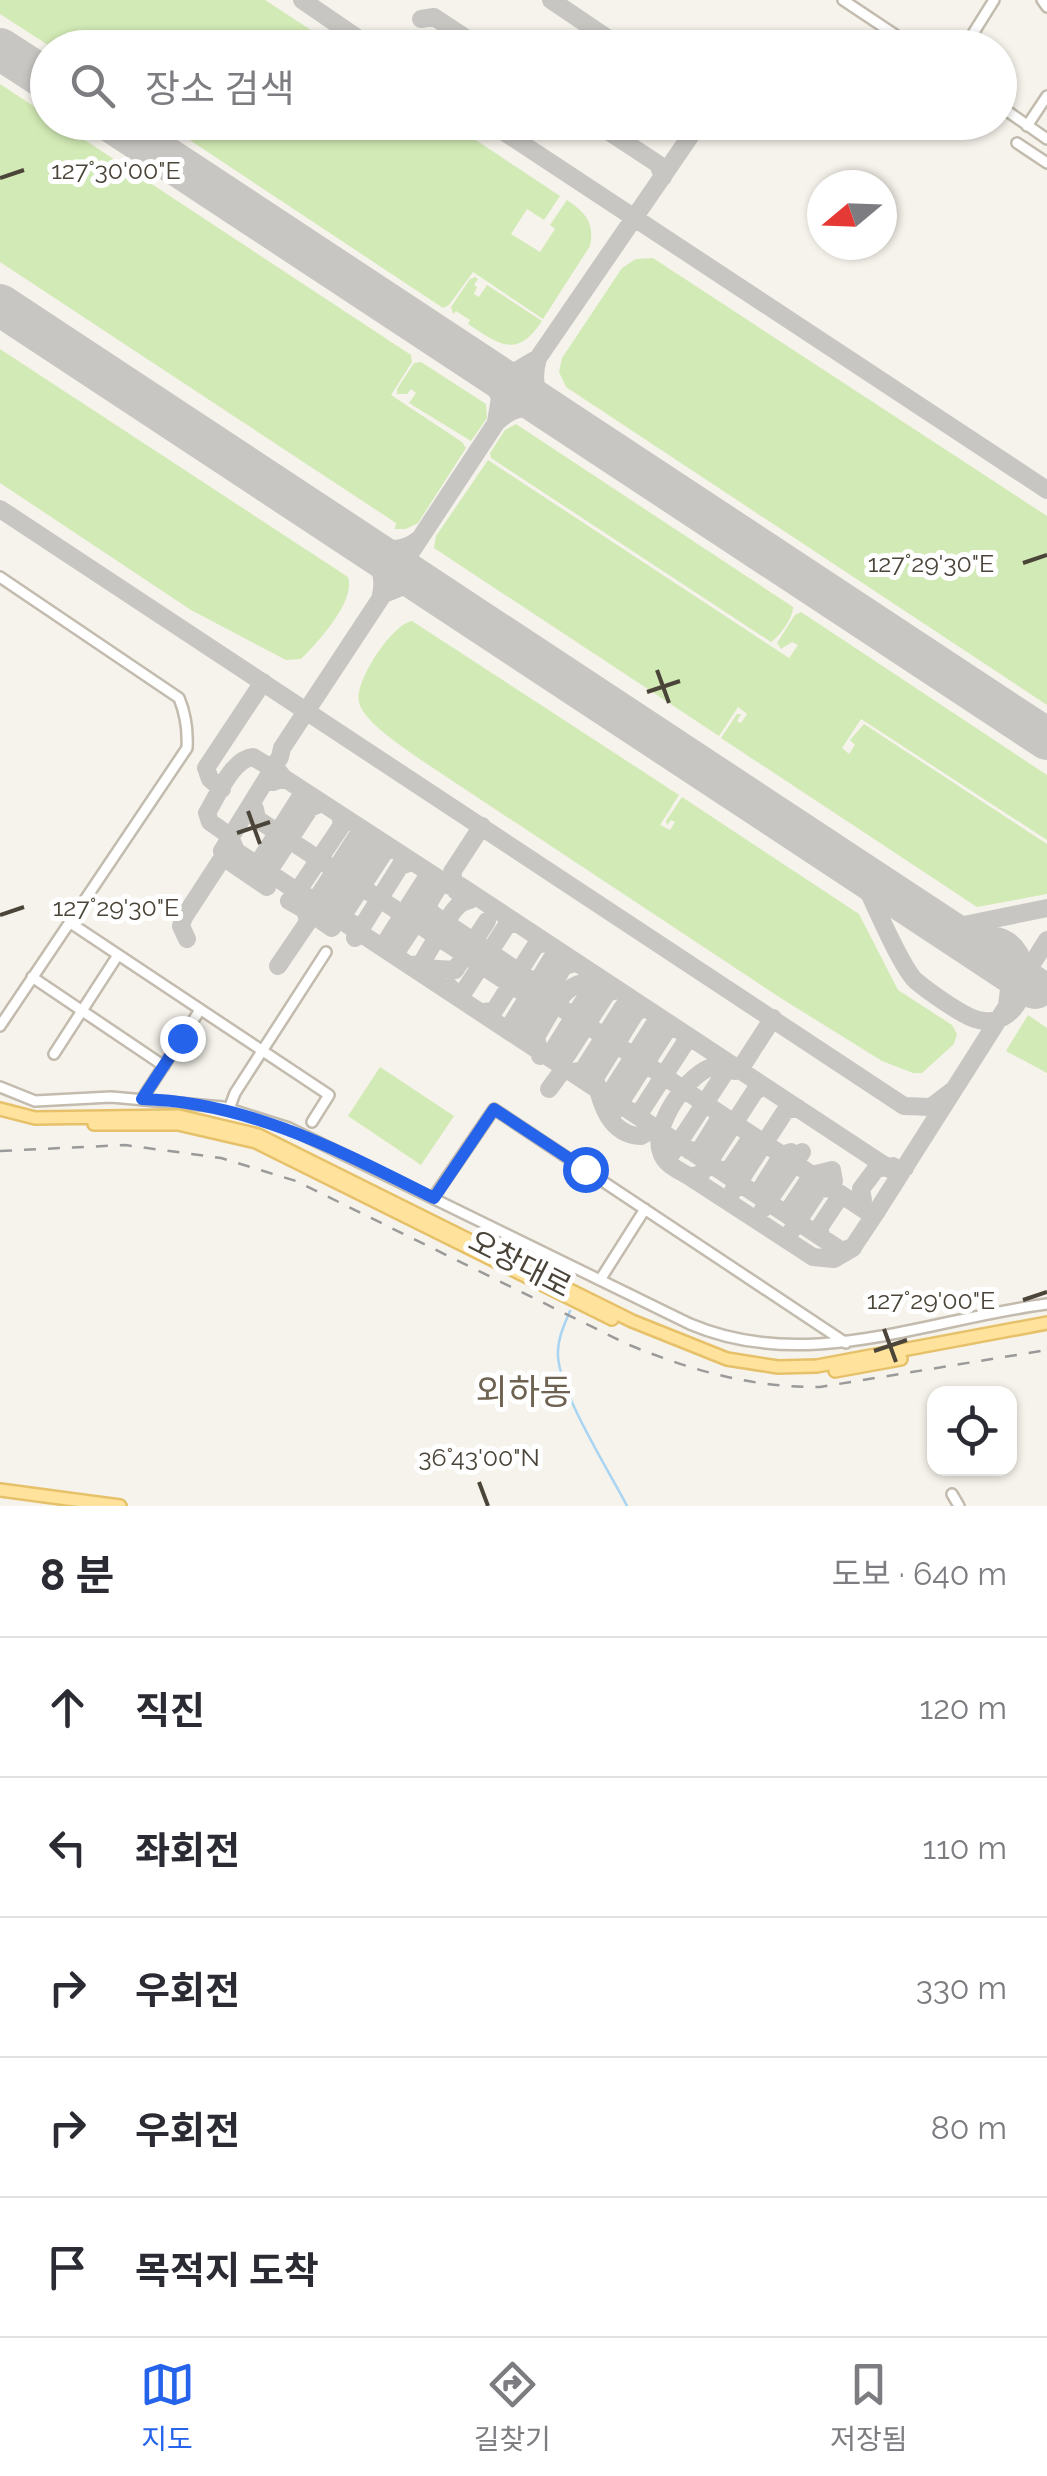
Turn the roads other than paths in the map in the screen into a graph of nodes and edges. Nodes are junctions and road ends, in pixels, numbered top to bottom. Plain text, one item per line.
1 (843, 0) edge
2 (994, 0) edge
3 (1042, 0) edge
4 (1047, 6) edge
5 (887, 30) edge
6 (975, 30) edge
7 (1047, 96) edge
8 (1017, 119) edge
9 (1027, 126) junction
10 (1047, 139) edge
11 (1017, 142) dead end
12 (1047, 162) edge
13 (0, 577) edge
14 (69, 922) junction
15 (326, 952) dead end
16 (118, 955) junction
17 (32, 977) junction
18 (200, 1010) junction
19 (80, 1011) junction
20 (0, 1026) edge
21 (262, 1050) junction
22 (54, 1054) dead end
23 (164, 1066) junction
24 (0, 1088) edge
25 (142, 1099) junction
26 (229, 1109) junction
27 (0, 1112) edge
28 (312, 1122) dead end
29 (434, 1198) junction
30 (646, 1209) junction
31 (600, 1280) junction
32 (1047, 1304) edge
33 (1047, 1326) edge
34 (846, 1342) junction
35 (0, 1490) edge
36 (952, 1494) dead end
37 (120, 1506) edge
38 (959, 1506) edge

1 - 5 street
2 - 6 street
3 - 4 street
7 - 9 street
8 - 9 street
9 - 10 street
11 - 12 street
13 - 14 street
14 - 16 street
14 - 17 street
15 - 21 street
16 - 18 street
16 - 19 street
17 - 19 street
17 - 20 street
18 - 21 street
18 - 23 street
19 - 22 street
19 - 23 street
21 - 26 street
21 - 28 street
23 - 25 street
24 - 25 street
25 - 26 street
26 - 29 street
27 - 33 main road, 오창대로
29 - 30 street
29 - 31 street
30 - 31 street
30 - 34 street
31 - 34 street
32 - 34 street
35 - 37 main road
36 - 38 street

